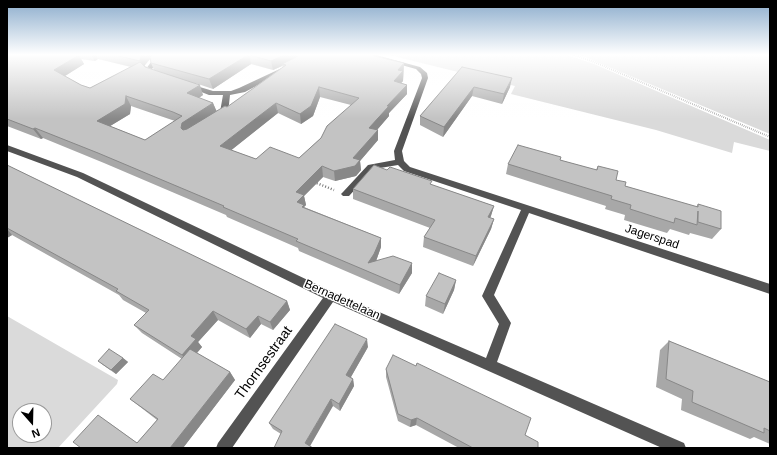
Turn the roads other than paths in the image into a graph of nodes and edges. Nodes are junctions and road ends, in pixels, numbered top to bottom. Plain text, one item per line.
1 (162, 76) edge
2 (270, 76) edge
3 (425, 76) edge
4 (167, 78) edge
5 (182, 84) edge
6 (227, 93) junction
7 (213, 120) edge
8 (7, 148) edge
9 (400, 162) junction
10 (346, 194) road end
11 (526, 209) junction
12 (770, 289) edge
13 (331, 296) junction
14 (490, 364) junction
15 (223, 448) edge
16 (679, 448) edge

1 - 4 street
2 - 6 street
3 - 9 street
5 - 6 street
6 - 7 street
8 - 13 street, Bernadettelaan
9 - 10 street
9 - 11 street, Jagerspad
11 - 12 street, Jagerspad
11 - 14 street
13 - 14 street, Bernadettelaan
13 - 15 street, Thornsestraat
14 - 16 street, Bernadettelaan

